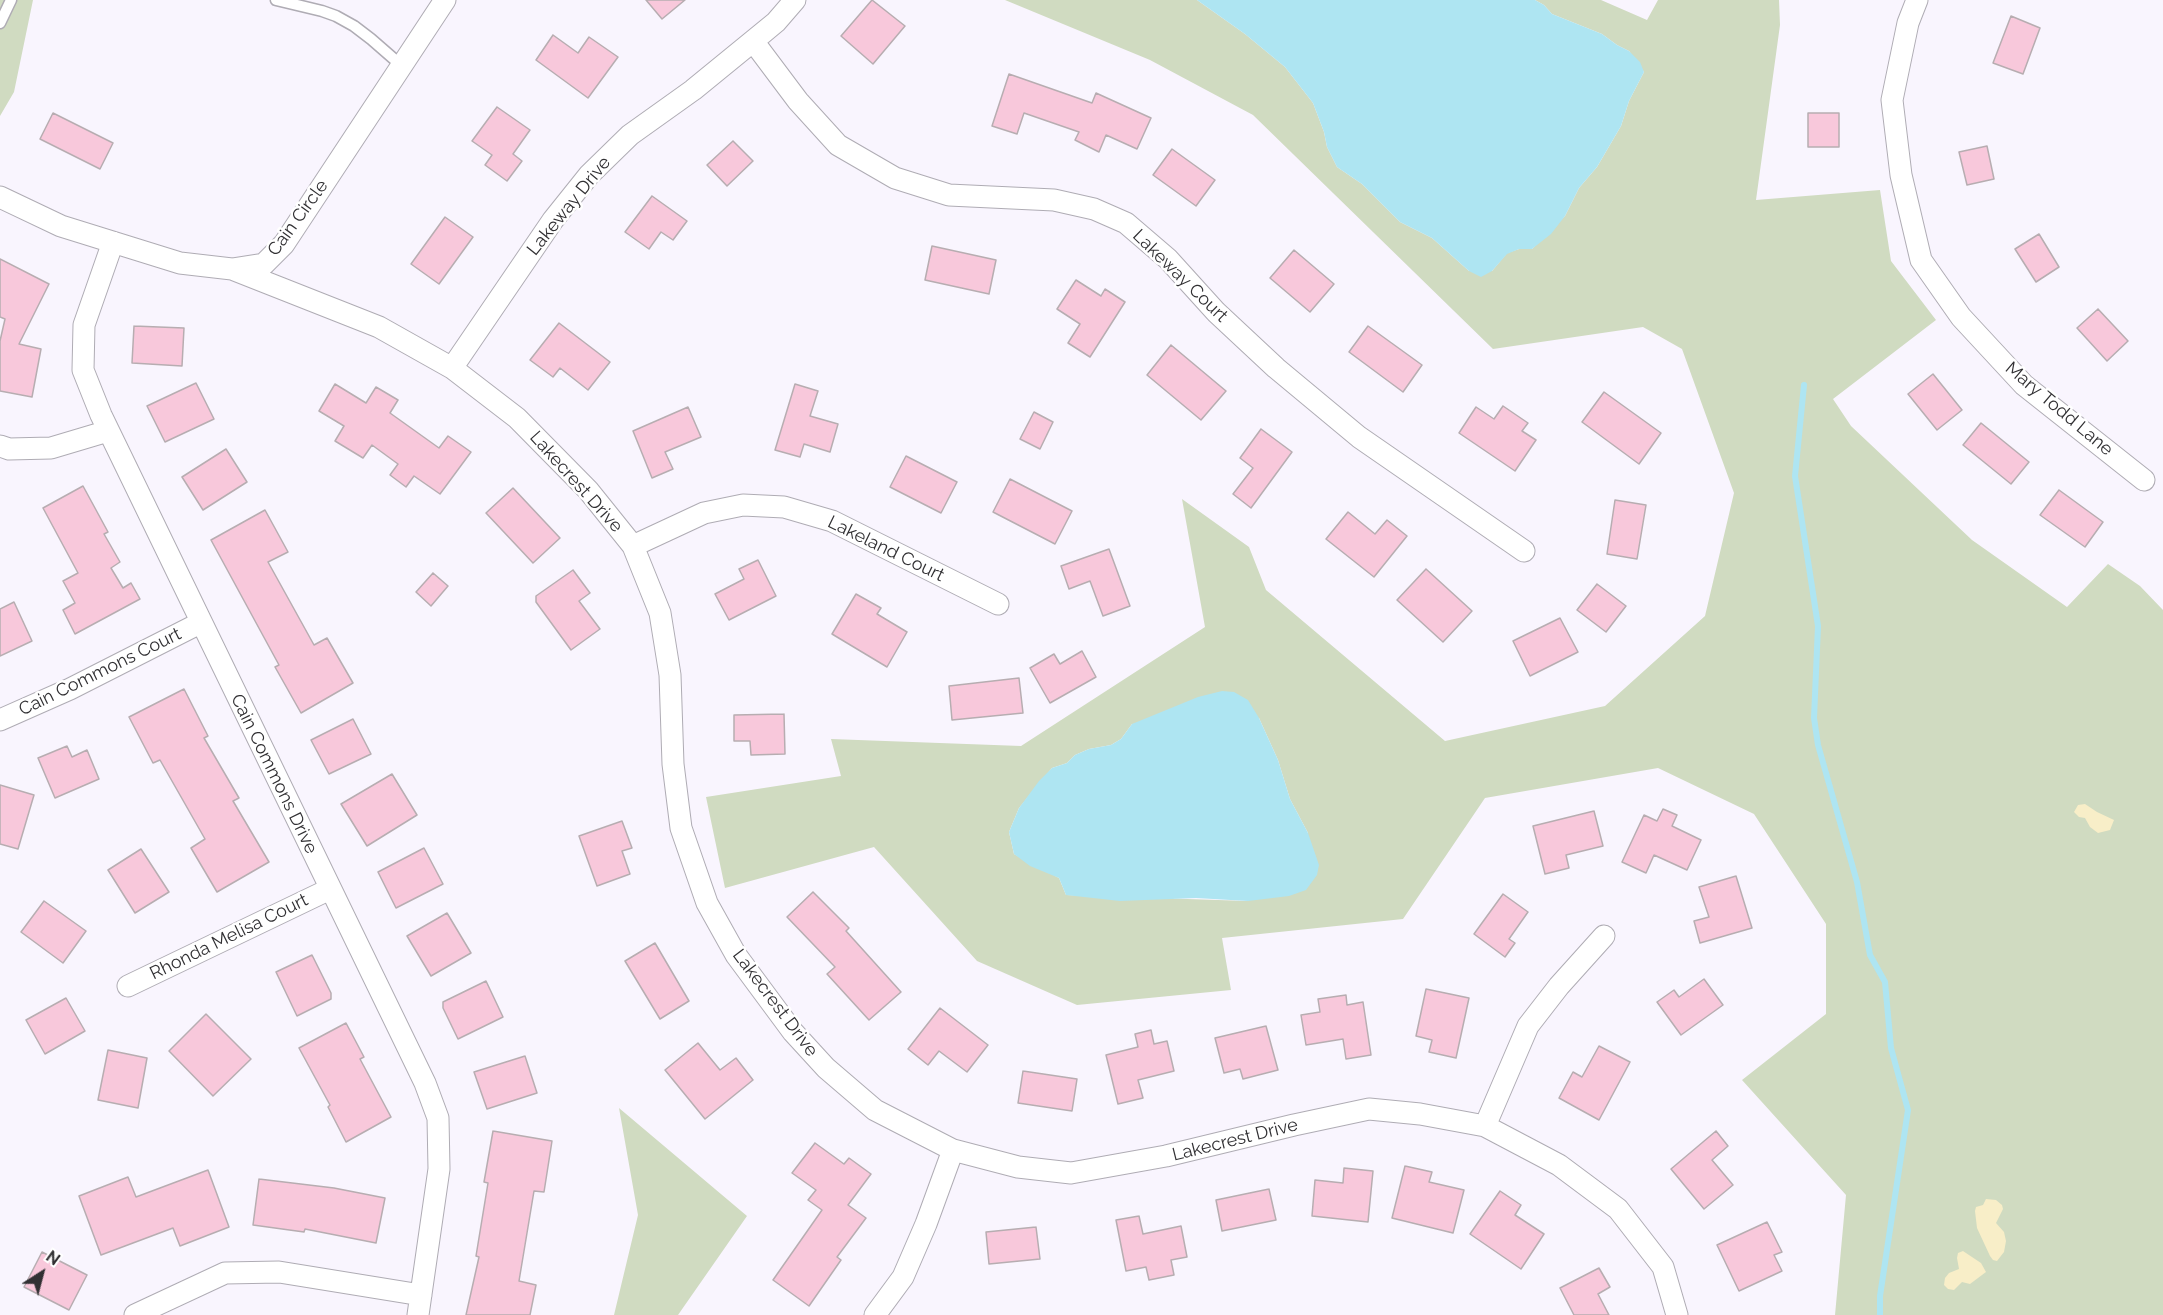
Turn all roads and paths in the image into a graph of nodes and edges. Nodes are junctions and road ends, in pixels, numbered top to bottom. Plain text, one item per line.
1 (11, 0) edge
2 (276, 0) edge
3 (445, 0) edge
4 (795, 0) edge
5 (1917, 0) edge
6 (0, 23) edge
7 (753, 40) junction
8 (402, 66) junction
9 (0, 197) edge
10 (113, 242) junction
11 (232, 269) junction
12 (452, 368) junction
13 (108, 431) junction
14 (0, 446) edge
15 (2144, 480) dead end
16 (633, 546) junction
17 (1524, 551) dead end
18 (998, 604) dead end
19 (200, 623) junction
20 (0, 720) edge
21 (330, 889) junction
22 (1604, 936) dead end
23 (128, 986) dead end
24 (1485, 1126) junction
25 (953, 1149) junction
26 (420, 1305) edge
27 (135, 1315) edge
28 (875, 1315) edge
29 (1677, 1315) edge

1 - 6 lane
2 - 8 lane
3 - 8 street, Cain Circle
4 - 7 street, Lakeway Drive
5 - 15 street, Mary Todd Lane
7 - 12 street, Lakeway Drive
7 - 17 street, Lakeway Court
8 - 11 street, Cain Circle
9 - 10 street, Cain Circle
10 - 11 street, Cain Circle
10 - 13 street, Cain Commons Drive
11 - 12 street, Lakecrest Drive
12 - 16 street, Lakecrest Drive
13 - 14 street
13 - 19 street, Cain Commons Drive
16 - 18 street, Lakeland Court
16 - 25 street, Lakecrest Drive
19 - 20 street, Cain Commons Court
19 - 21 street, Cain Commons Drive
21 - 23 street, Rhonda Melisa Court
21 - 26 street, Cain Commons Drive
22 - 24 street
24 - 25 street, Lakecrest Drive
24 - 29 street, Lakecrest Drive
25 - 28 street
26 - 27 street

